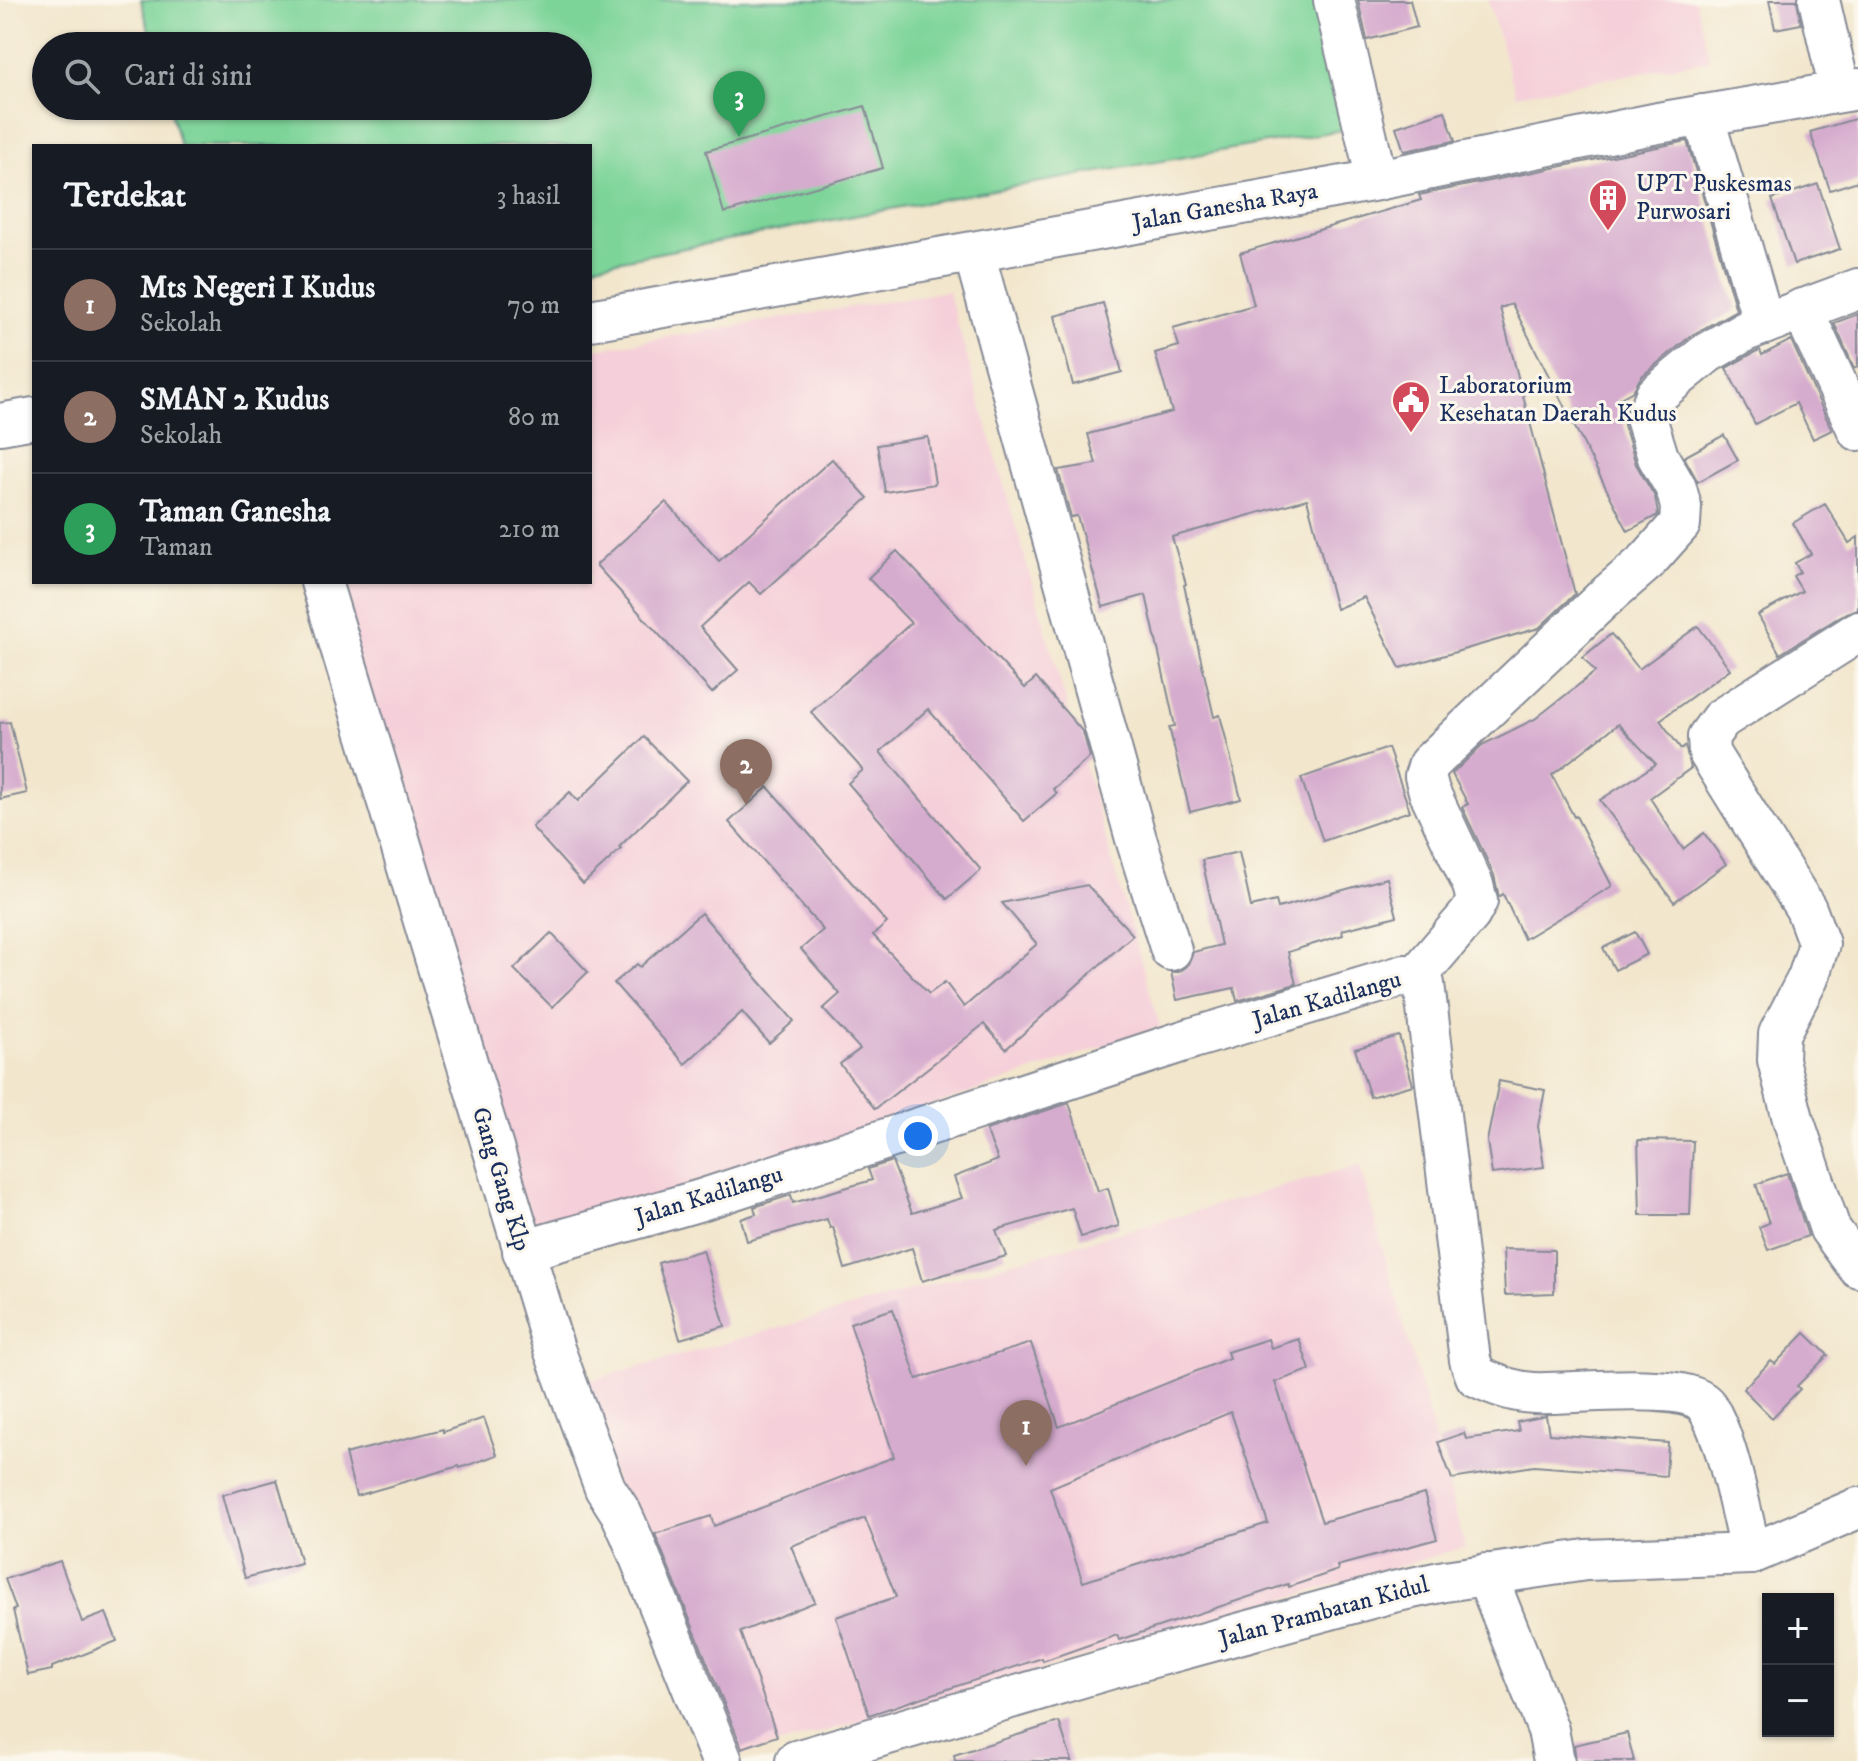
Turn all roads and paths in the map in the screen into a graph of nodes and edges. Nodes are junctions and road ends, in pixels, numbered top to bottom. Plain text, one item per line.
1 (1334, 0) edge
2 (1819, 0) edge
3 (1849, 90) edge
4 (1703, 115) junction
5 (1377, 180) junction
6 (974, 253) junction
7 (1858, 289) edge
8 (1802, 309) junction
9 (592, 320) edge
10 (1764, 324) junction
11 (32, 418) edge
12 (0, 424) edge
13 (1858, 430) edge
14 (322, 584) edge
15 (1858, 632) edge
16 (1171, 950) dead end
17 (1416, 977) junction
18 (523, 1251) junction
19 (1858, 1267) edge
20 (1856, 1514) edge
21 (1751, 1554) junction
22 (1486, 1574) junction
23 (722, 1761) edge
24 (796, 1761) edge
25 (1554, 1761) edge

1 - 5 street
2 - 3 street
3 - 4 street, Jalan Ganesha Raya
4 - 5 street, Jalan Ganesha Raya
4 - 10 street
5 - 6 street, Jalan Ganesha Raya
6 - 9 street, Jalan Ganesha Raya
6 - 16 street
7 - 8 street
8 - 10 street
8 - 13 street
10 - 17 street
11 - 12 street
14 - 18 street, Gang Gang Klp
15 - 19 street
17 - 18 street, Jalan Kadilangu
17 - 21 street, Jalan Kadilangu
18 - 23 street, Gang Gang Klp
20 - 21 street, Jalan Prambatan Kidul
21 - 22 street, Jalan Prambatan Kidul
22 - 24 street, Jalan Prambatan Kidul
22 - 25 street

